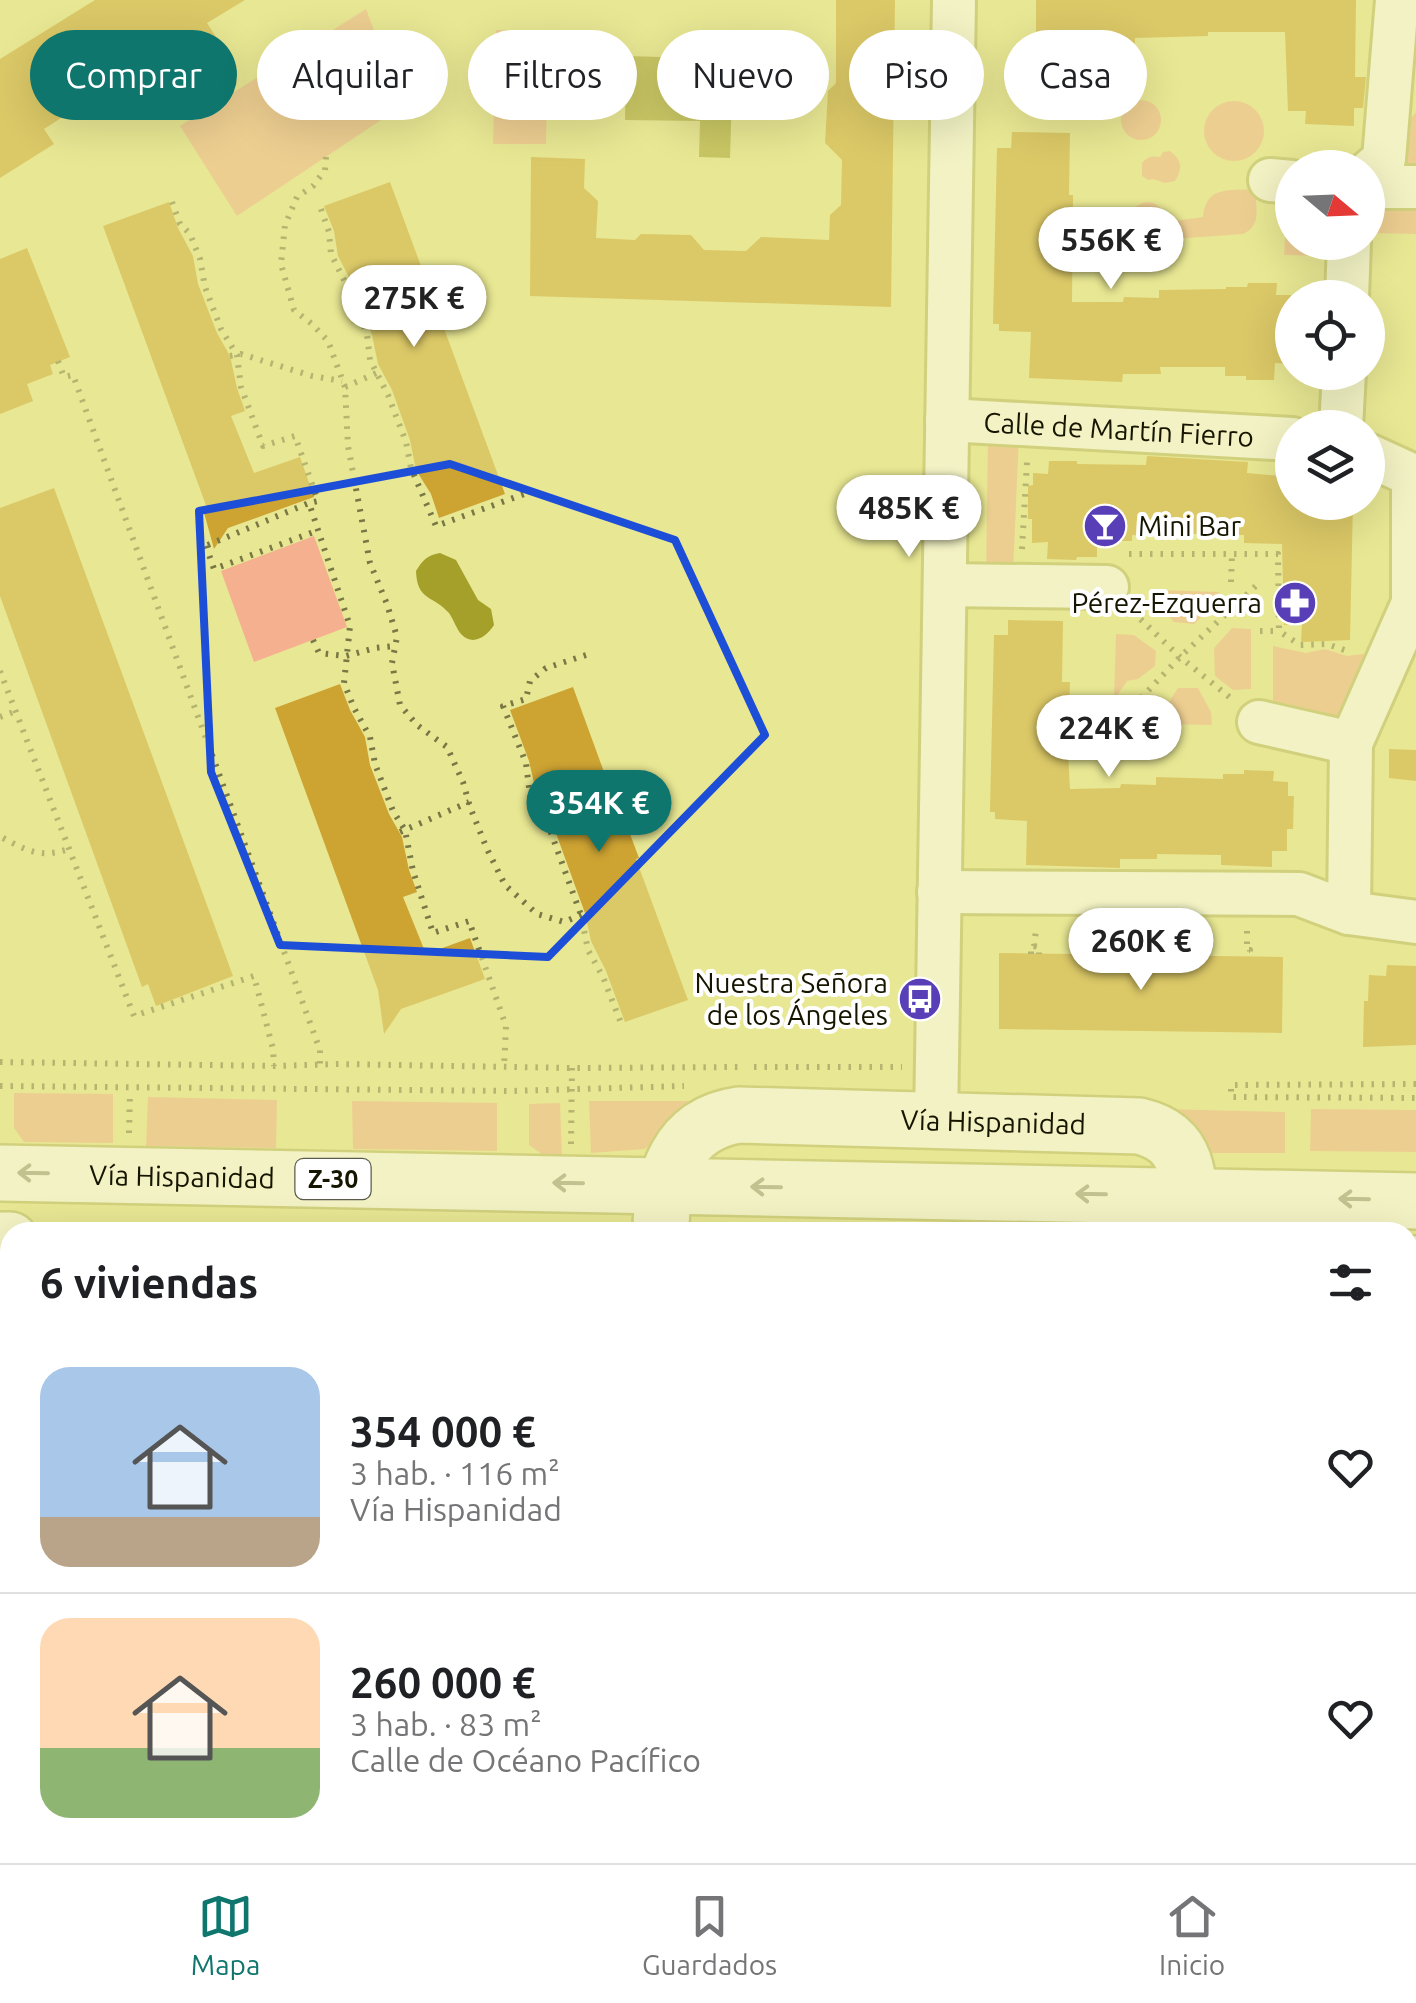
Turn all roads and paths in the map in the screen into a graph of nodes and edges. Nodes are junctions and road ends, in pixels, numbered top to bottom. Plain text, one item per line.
1 (954, 0) edge
2 (1397, 0) edge
3 (1385, 150) edge
4 (326, 157) dead end
5 (1385, 187) edge
6 (1416, 187) edge
7 (172, 202) dead end
8 (321, 209) dead end
9 (233, 355) junction
10 (58, 361) dead end
11 (378, 373) junction
12 (344, 384) junction
13 (947, 420) junction
14 (1029, 424) junction
15 (1275, 438) edge
16 (1385, 462) edge
17 (1415, 477) edge
18 (527, 493) dead end
19 (309, 503) junction
20 (318, 530) junction
21 (1232, 554) junction
22 (1116, 571) junction
23 (1231, 582) dead end
24 (1260, 582) dead end
25 (945, 585) junction
26 (1020, 585) junction
27 (1260, 631) dead end
28 (1279, 631) junction
29 (312, 640) dead end
30 (395, 646) junction
31 (346, 656) junction
32 (586, 656) dead end
33 (1180, 657) junction
34 (0, 671) edge
35 (1394, 674) edge
36 (16, 711) junction
37 (0, 717) edge
38 (1259, 722) joint
39 (1105, 736) dead end
40 (1351, 743) junction
41 (468, 802) junction
42 (402, 831) junction
43 (4, 838) dead end
44 (69, 849) junction
45 (940, 892) junction
46 (583, 914) junction
47 (1349, 914) junction
48 (1416, 922) edge
49 (1036, 924) dead end
50 (1247, 925) dead end
51 (1035, 951) dead end
52 (1247, 954) dead end
53 (623, 1028) dead end
54 (0, 1062) edge
55 (320, 1065) junction
56 (274, 1066) junction
57 (504, 1067) junction
58 (1416, 1084) edge
59 (0, 1086) edge
60 (696, 1086) dead end
61 (572, 1089) junction
62 (130, 1094) dead end
63 (1416, 1098) edge
64 (936, 1120) junction
65 (571, 1146) dead end
66 (129, 1149) dead end
67 (0, 1173) edge
68 (1416, 1200) edge
69 (663, 1208) edge
70 (1188, 1214) edge

1 - 13 street
2 - 3 street
4 - 12 path
5 - 6 street
7 - 9 path
8 - 11 path
9 - 12 path
9 - 19 path
10 - 55 path
11 - 12 path
11 - 18 path
12 - 30 path
13 - 14 street, Calle de Martín Fierro
13 - 25 street
14 - 15 street, Calle de Martín Fierro
14 - 26 path
16 - 17 street
17 - 35 street
19 - 20 path
19 - 20 path
20 - 31 path
21 - 22 path
21 - 23 path
21 - 28 path
22 - 26 street
22 - 33 path
24 - 33 path
25 - 26 street
25 - 45 street
27 - 28 path
28 - 35 path
29 - 31 path
30 - 31 path
30 - 41 path
31 - 42 path
32 - 46 path
33 - 38 path
33 - 39 path
34 - 36 path
35 - 40 street
36 - 37 path
36 - 44 path
38 - 40 street
40 - 47 street
41 - 42 path
41 - 46 path
42 - 57 path
43 - 44 path
44 - 56 path
45 - 47 street
45 - 64 street
46 - 53 path
47 - 48 street
49 - 51 path
50 - 52 path
54 - 56 path
55 - 56 path
55 - 57 path
57 - 61 path
58 - 63 path
59 - 61 path
60 - 61 path
61 - 65 path
62 - 66 path
64 - 69 main road, Vía Hispanidad
64 - 70 main road, Vía Hispanidad
69 -> 67 main road, Vía Hispanidad / Z-30
68 -> 70 main road, Vía Hispanidad / Z-30
70 -> 69 main road, Vía Hispanidad / Z-30

